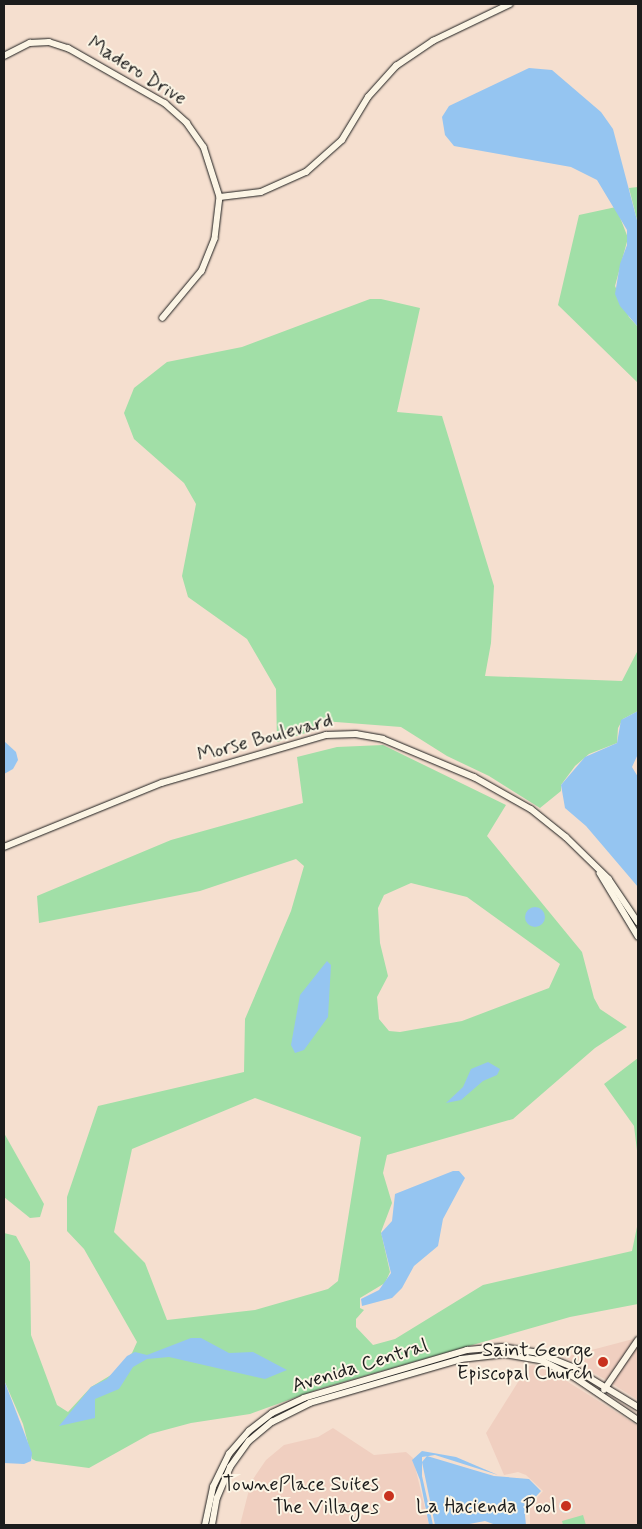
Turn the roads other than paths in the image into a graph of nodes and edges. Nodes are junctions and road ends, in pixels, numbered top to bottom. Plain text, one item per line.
1 (510, 4) edge
2 (4, 56) edge
3 (220, 197) junction
4 (163, 318) dead end
5 (4, 847) edge
6 (598, 869) junction
7 (638, 922) edge
8 (638, 935) edge
9 (638, 1340) edge
10 (536, 1352) junction
11 (535, 1359) junction
12 (381, 1379) junction
13 (606, 1388) junction
14 (602, 1394) junction
15 (638, 1407) edge
16 (638, 1420) edge
17 (205, 1525) edge
18 (212, 1525) edge

1 - 3 street
2 - 3 street, Madero Drive
3 - 4 street, Madero Drive
5 - 6 street, Morse Boulevard
6 - 7 street, Morse Boulevard
6 - 8 street, Morse Boulevard
9 - 13 street
10 - 11 street
10 - 12 street, Avenida Central
10 - 13 street, Avenida Central
11 - 12 street, Avenida Central
11 - 14 street, Avenida Central
12 - 17 street, Avenida Central
12 - 18 street, Avenida Central
13 - 14 street
13 - 15 street, Avenida Central
14 - 16 street, Avenida Central

